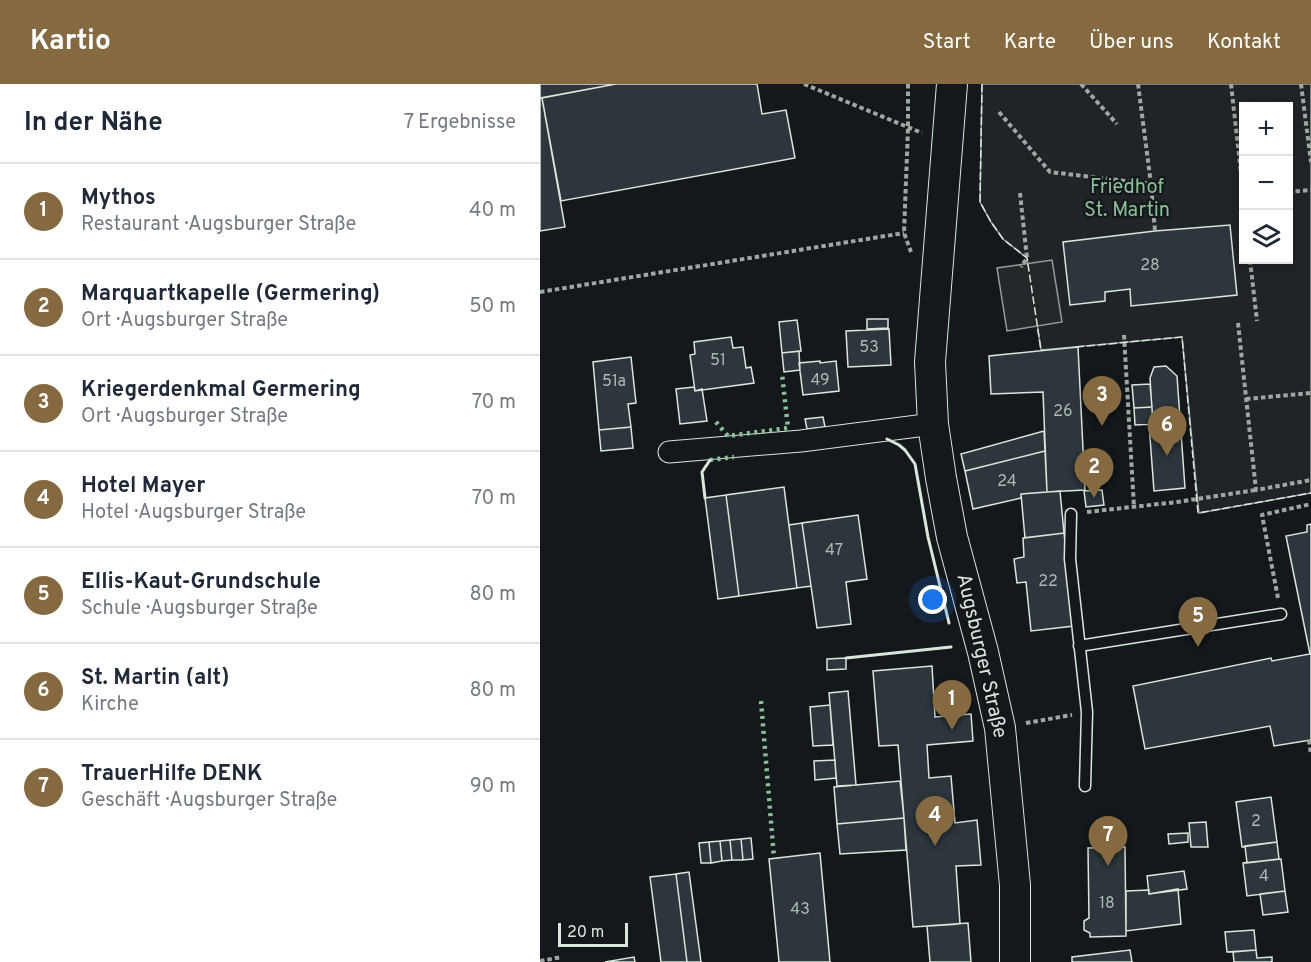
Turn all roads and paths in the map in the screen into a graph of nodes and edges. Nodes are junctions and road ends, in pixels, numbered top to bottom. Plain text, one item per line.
1 (804, 84) edge
2 (908, 84) edge
3 (951, 84) edge
4 (1082, 84) edge
5 (1138, 84) edge
6 (1231, 84) edge
7 (1301, 84) edge
8 (999, 112) dead end
9 (1117, 124) dead end
10 (908, 128) junction
11 (948, 143) junction
12 (1239, 161) edge
13 (1311, 162) edge
14 (1151, 184) junction
15 (1311, 190) edge
16 (1293, 192) edge
17 (1020, 193) dead end
18 (1155, 231) dead end
19 (904, 232) junction
20 (911, 253) dead end
21 (1250, 264) edge
22 (1021, 267) dead end
23 (540, 292) edge
24 (1257, 321) dead end
25 (1238, 323) dead end
26 (1124, 335) dead end
27 (1311, 393) edge
28 (1246, 399) junction
29 (933, 424) junction
30 (669, 452) dead end
31 (1311, 480) edge
32 (1256, 490) junction
33 (1311, 504) edge
34 (1134, 507) junction
35 (1071, 514) joint
36 (1281, 614) joint
37 (1079, 646) junction
38 (1087, 712) junction
39 (1000, 728) junction
40 (1309, 740) dead end
41 (1311, 754) edge
42 (1085, 786) dead end
43 (562, 957) dead end
44 (540, 961) edge
45 (1015, 962) edge

1 - 10 path
2 - 10 path
3 - 11 street, Augsburger Straße
4 - 9 path
5 - 14 path
6 - 12 path
7 - 13 path
8 - 14 path
10 - 11 path
10 - 19 path
11 - 29 street, Augsburger Straße
14 - 18 path
15 - 16 path
17 - 22 path
19 - 20 path
19 - 23 path
21 - 24 path
25 - 28 path
26 - 34 path
27 - 28 path
28 - 32 path
29 - 30 street
29 - 39 street, Augsburger Straße
31 - 32 path
32 - 34 path
33 - 36 path
34 - 35 path
35 - 37 lane
36 - 37 lane
37 - 38 lane
38 - 39 path
38 - 42 lane
39 - 45 street, Augsburger Straße
40 - 41 path
43 - 44 path

